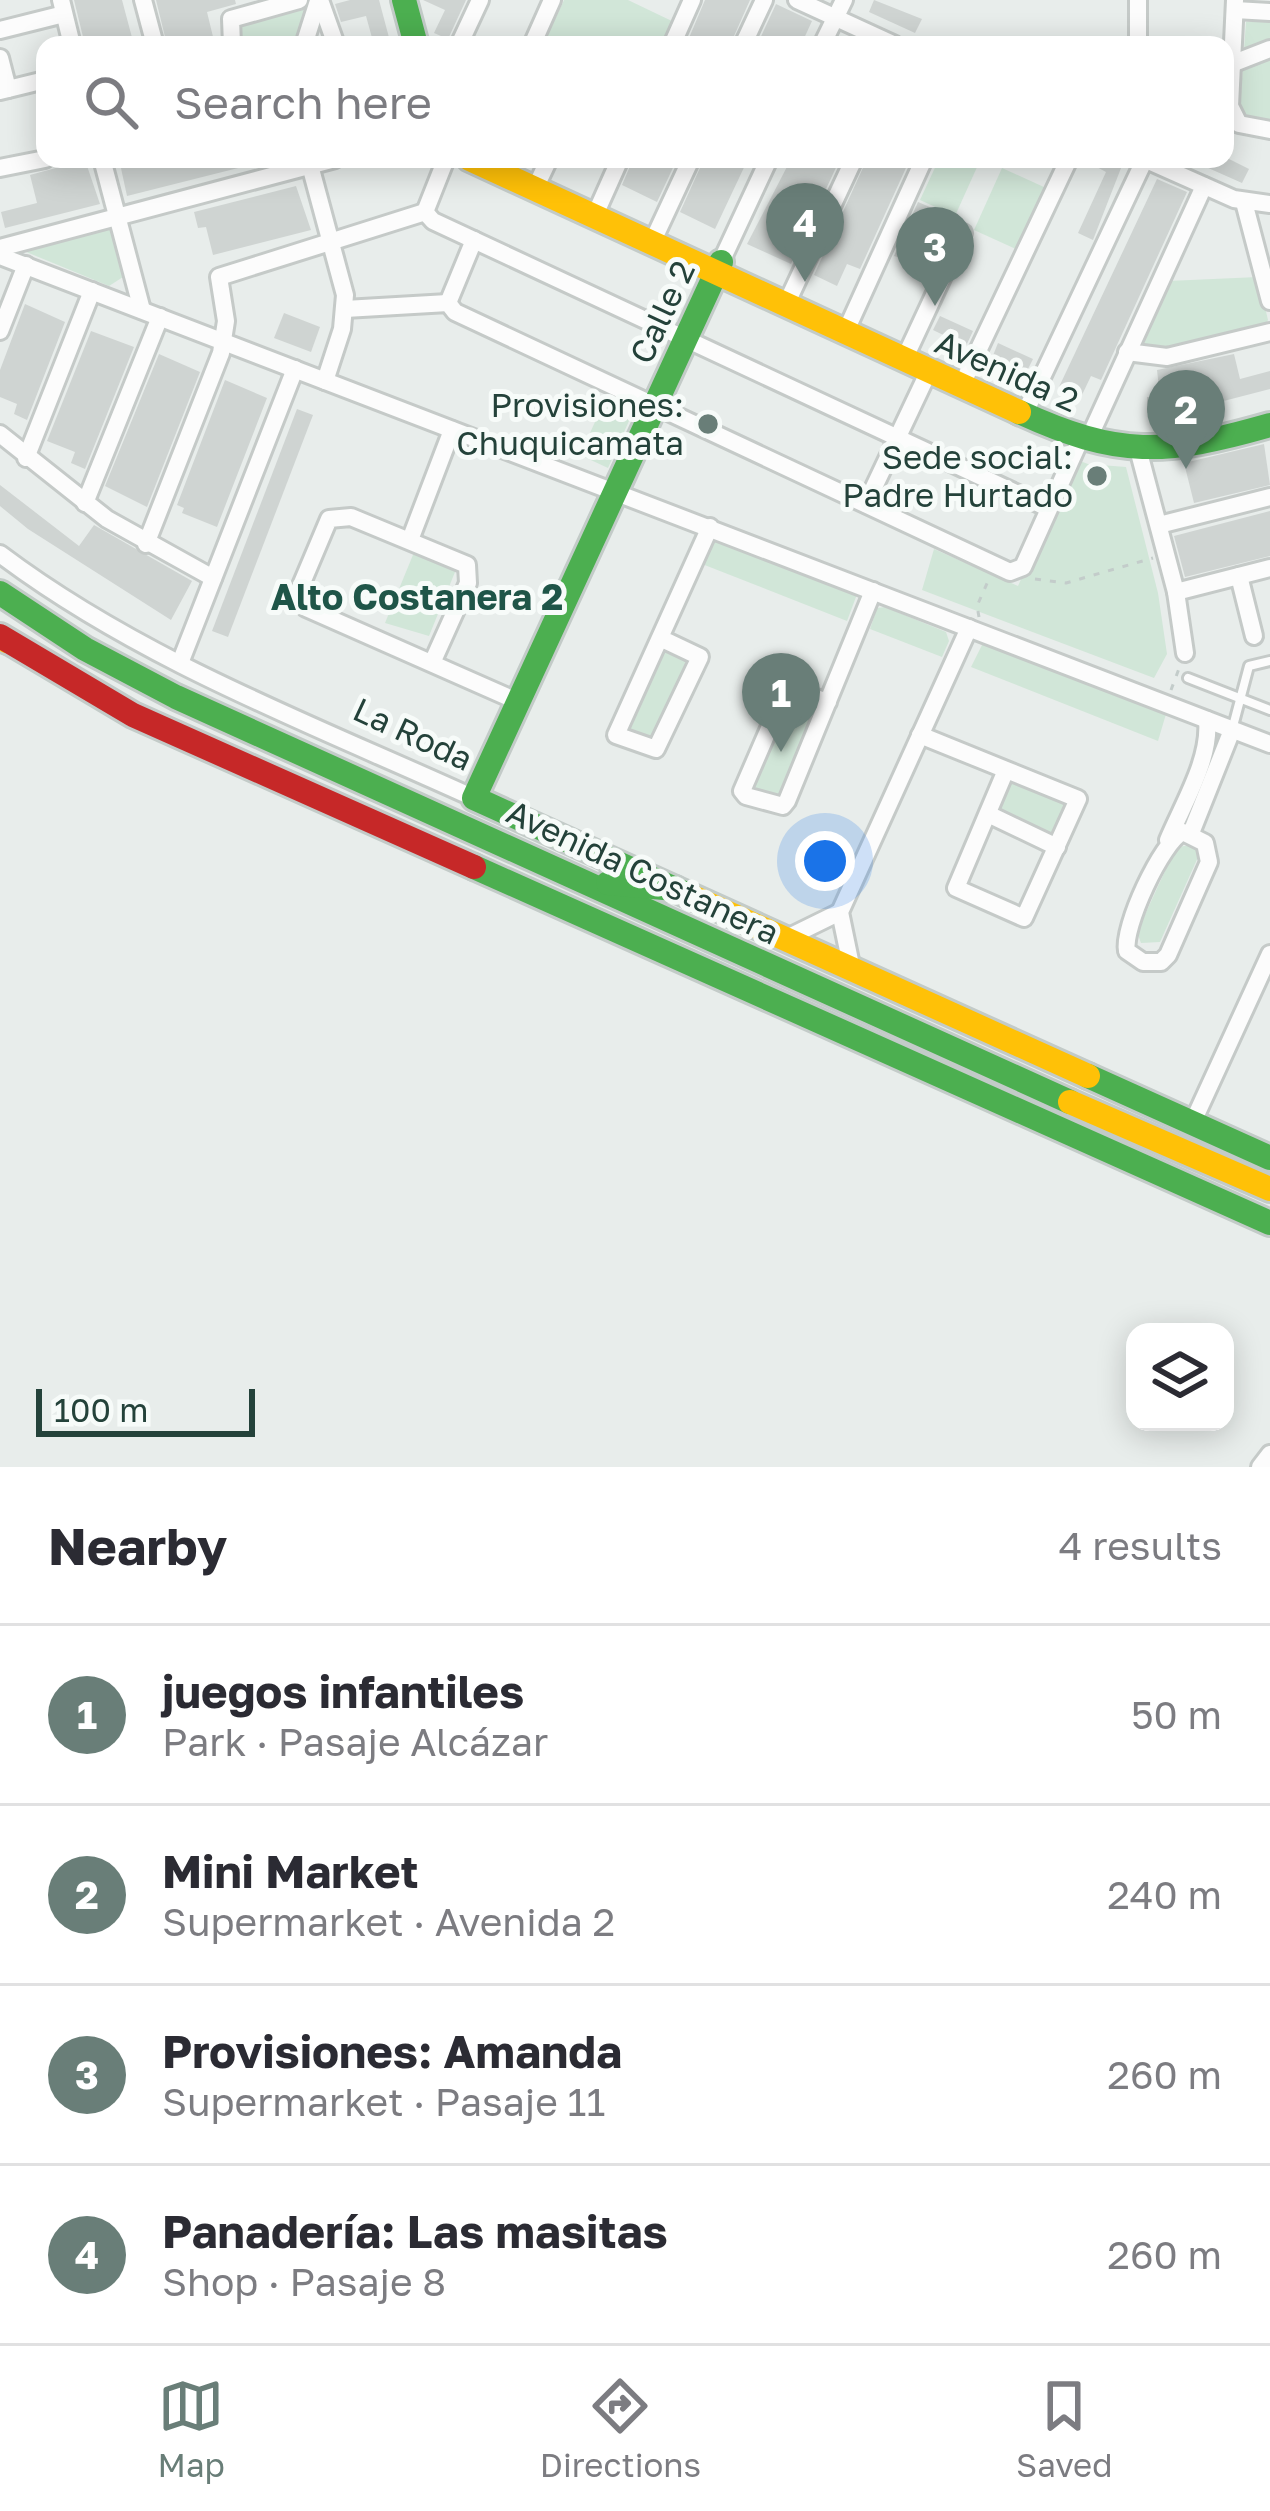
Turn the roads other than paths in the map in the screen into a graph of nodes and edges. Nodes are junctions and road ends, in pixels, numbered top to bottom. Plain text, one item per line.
1 (143, 0) edge
2 (299, 0) edge
3 (319, 0) edge
4 (480, 0) edge
5 (552, 0) edge
6 (692, 0) edge
7 (764, 0) edge
8 (797, 0) edge
9 (844, 0) edge
10 (1138, 0) edge
11 (406, 2) edge
12 (1235, 5) edge
13 (63, 7) edge
14 (1270, 12) edge
15 (835, 18) junction
16 (0, 30) edge
17 (153, 36) edge
18 (232, 36) edge
19 (307, 36) edge
20 (333, 36) edge
21 (414, 36) edge
22 (463, 36) edge
23 (536, 36) edge
24 (676, 36) edge
25 (747, 36) edge
26 (826, 36) edge
27 (875, 36) edge
28 (1138, 36) edge
29 (1270, 49) edge
30 (0, 58) edge
31 (1234, 63) joint
32 (36, 82) edge
33 (4, 90) edge
34 (1234, 114) edge
35 (1270, 130) edge
36 (36, 160) edge
37 (0, 168) edge
38 (104, 168) edge
39 (442, 168) edge
40 (490, 168) edge
41 (616, 168) edge
42 (687, 168) edge
43 (765, 168) edge
44 (850, 168) edge
45 (920, 168) edge
46 (1065, 168) edge
47 (1141, 168) edge
48 (1164, 168) edge
49 (311, 169) joint
50 (545, 169) edge
51 (1204, 187) junction
52 (1244, 202) junction
53 (1270, 204) edge
54 (599, 206) junction
55 (425, 212) junction
56 (117, 217) junction
57 (657, 232) junction
58 (963, 233) dead end
59 (474, 240) junction
60 (331, 241) junction
61 (0, 252) edge
62 (26, 266) junction
63 (718, 268) junction
64 (92, 291) junction
65 (791, 295) junction
66 (1270, 301) edge
67 (448, 304) junction
68 (345, 309) junction
69 (142, 310) junction
70 (160, 317) junction
71 (850, 322) junction
72 (0, 331) edge
73 (1270, 332) edge
74 (686, 339) junction
75 (224, 342) junction
76 (909, 349) junction
77 (1127, 352) junction
78 (295, 370) junction
79 (928, 373) junction
80 (968, 374) junction
81 (325, 381) junction
82 (655, 405) junction
83 (1028, 408) junction
84 (1270, 412) edge
85 (1270, 424) edge
86 (452, 430) junction
87 (0, 434) edge
88 (1087, 434) junction
89 (898, 438) junction
90 (1138, 449) junction
91 (26, 458) junction
92 (615, 492) junction
93 (1270, 497) edge
94 (85, 503) junction
95 (866, 504) junction
96 (1048, 508) junction
97 (1159, 525) junction
98 (710, 527) junction
99 (410, 540) junction
100 (146, 544) junction
101 (0, 554) edge
102 (1270, 568) edge
103 (1239, 576) junction
104 (213, 578) junction
105 (873, 591) junction
106 (1176, 592) junction
107 (0, 593) edge
108 (972, 629) junction
109 (1254, 636) dead end
110 (2, 638) edge
111 (661, 638) junction
112 (1185, 653) road end
113 (1270, 661) edge
114 (180, 663) junction
115 (432, 663) junction
116 (1188, 678) dead end
117 (1243, 700) junction
118 (519, 702) junction
119 (828, 702) junction
120 (1270, 710) edge
121 (1207, 720) junction
122 (1232, 730) junction
123 (920, 735) junction
124 (1270, 744) edge
125 (1006, 770) junction
126 (475, 798) junction
127 (988, 814) junction
128 (1191, 832) junction
129 (1168, 841) junction
130 (1057, 847) junction
131 (584, 880) junction
132 (675, 889) junction
133 (840, 912) junction
134 (785, 939) junction
135 (1270, 954) edge
136 (852, 970) junction
137 (1192, 1124) junction
138 (1270, 1158) edge
139 (1270, 1190) edge
140 (1270, 1223) edge
141 (1270, 1454) edge
142 (1260, 1467) edge

1 - 17 street
2 - 18 street
3 - 19 street
3 - 20 street
4 - 22 street
5 - 23 street
6 - 24 street
7 - 25 street
8 - 15 street
9 - 15 street
10 - 28 street
11 - 21 street
12 - 14 street
12 - 31 street
13 - 16 street
15 - 26 street
15 - 27 street
29 - 31 street
30 - 33 street
32 - 33 street
34 - 35 street
36 - 37 street
38 - 56 street
39 - 55 street
40 - 63 street, Avenida 2
41 - 54 street
42 - 57 street
43 - 63 street, Calle 2
44 - 65 street
45 - 71 street
46 - 80 street
47 - 83 street
48 - 51 street
49 - 56 street
49 - 60 street
50 - 54 street, Avenida 2
51 - 52 street
51 - 77 street
52 - 53 street
52 - 66 street
54 - 57 street, Avenida 2
55 - 59 street
55 - 60 street
56 - 61 street
56 - 69 street
57 - 63 street, Avenida 2
58 - 76 street
59 - 67 street
59 - 74 street
60 - 68 street
60 - 75 street
61 - 62 street
62 - 64 street
62 - 72 street
63 - 65 street, Avenida 2
63 - 74 street, Calle 2
63 - 79 street, Avenida 2
64 - 69 street
64 - 91 street
65 - 71 street, Avenida 2
67 - 68 street
67 - 82 street
68 - 81 street
69 - 70 street
70 - 75 street
70 - 94 street
71 - 76 street, Avenida 2
73 - 77 street
74 - 82 street, Calle 2
74 - 89 street
75 - 78 street
75 - 100 street
76 - 80 street, Avenida 2
77 - 88 street
78 - 81 street
78 - 104 street
79 - 83 street, Avenida 2
79 - 89 street
80 - 83 street, Avenida 2
81 - 86 street
82 - 92 street, Calle 2
82 - 95 street
83 - 88 street, Avenida 2
84 - 88 street, Avenida 2
85 - 90 street, Avenida 2
86 - 92 street
86 - 99 street
87 - 91 street
88 - 90 street, Avenida 2
88 - 96 street
89 - 95 street
89 - 96 street
90 - 97 street
91 - 94 street
92 - 98 street
92 - 118 street, Calle 2
93 - 97 street
94 - 100 street
95 - 96 street
97 - 106 street
98 - 105 street
98 - 111 street
99 - 115 street
99 - 115 street
100 - 104 street
101 - 114 street, La Roda
102 - 103 street
103 - 106 street
103 - 109 street
104 - 114 street
105 - 108 street
105 - 119 street
106 - 112 street
107 - 131 street, Avenida Costanera
108 - 121 street
108 - 123 street
110 - 140 street, Avenida Costanera
111 - 111 street
113 - 117 lane
114 - 126 street, La Roda
115 - 118 street
116 - 117 lane
117 - 120 lane
117 - 122 lane
118 - 126 street, Calle 2
119 - 119 street
121 - 122 street
121 - 129 street
122 - 124 street
122 - 128 street
123 - 125 street
123 - 133 street
125 - 127 street
125 - 130 street
126 - 132 street, La Roda
127 - 130 street
127 - 130 street
128 - 129 street
128 - 129 street
131 - 132 street
131 - 139 street, Avenida Costanera
132 - 134 street, La Roda
133 - 134 street
133 - 136 street
134 - 136 street, La Roda
135 - 137 street
136 - 137 street, La Roda
137 - 138 street, La Roda
141 - 142 street

